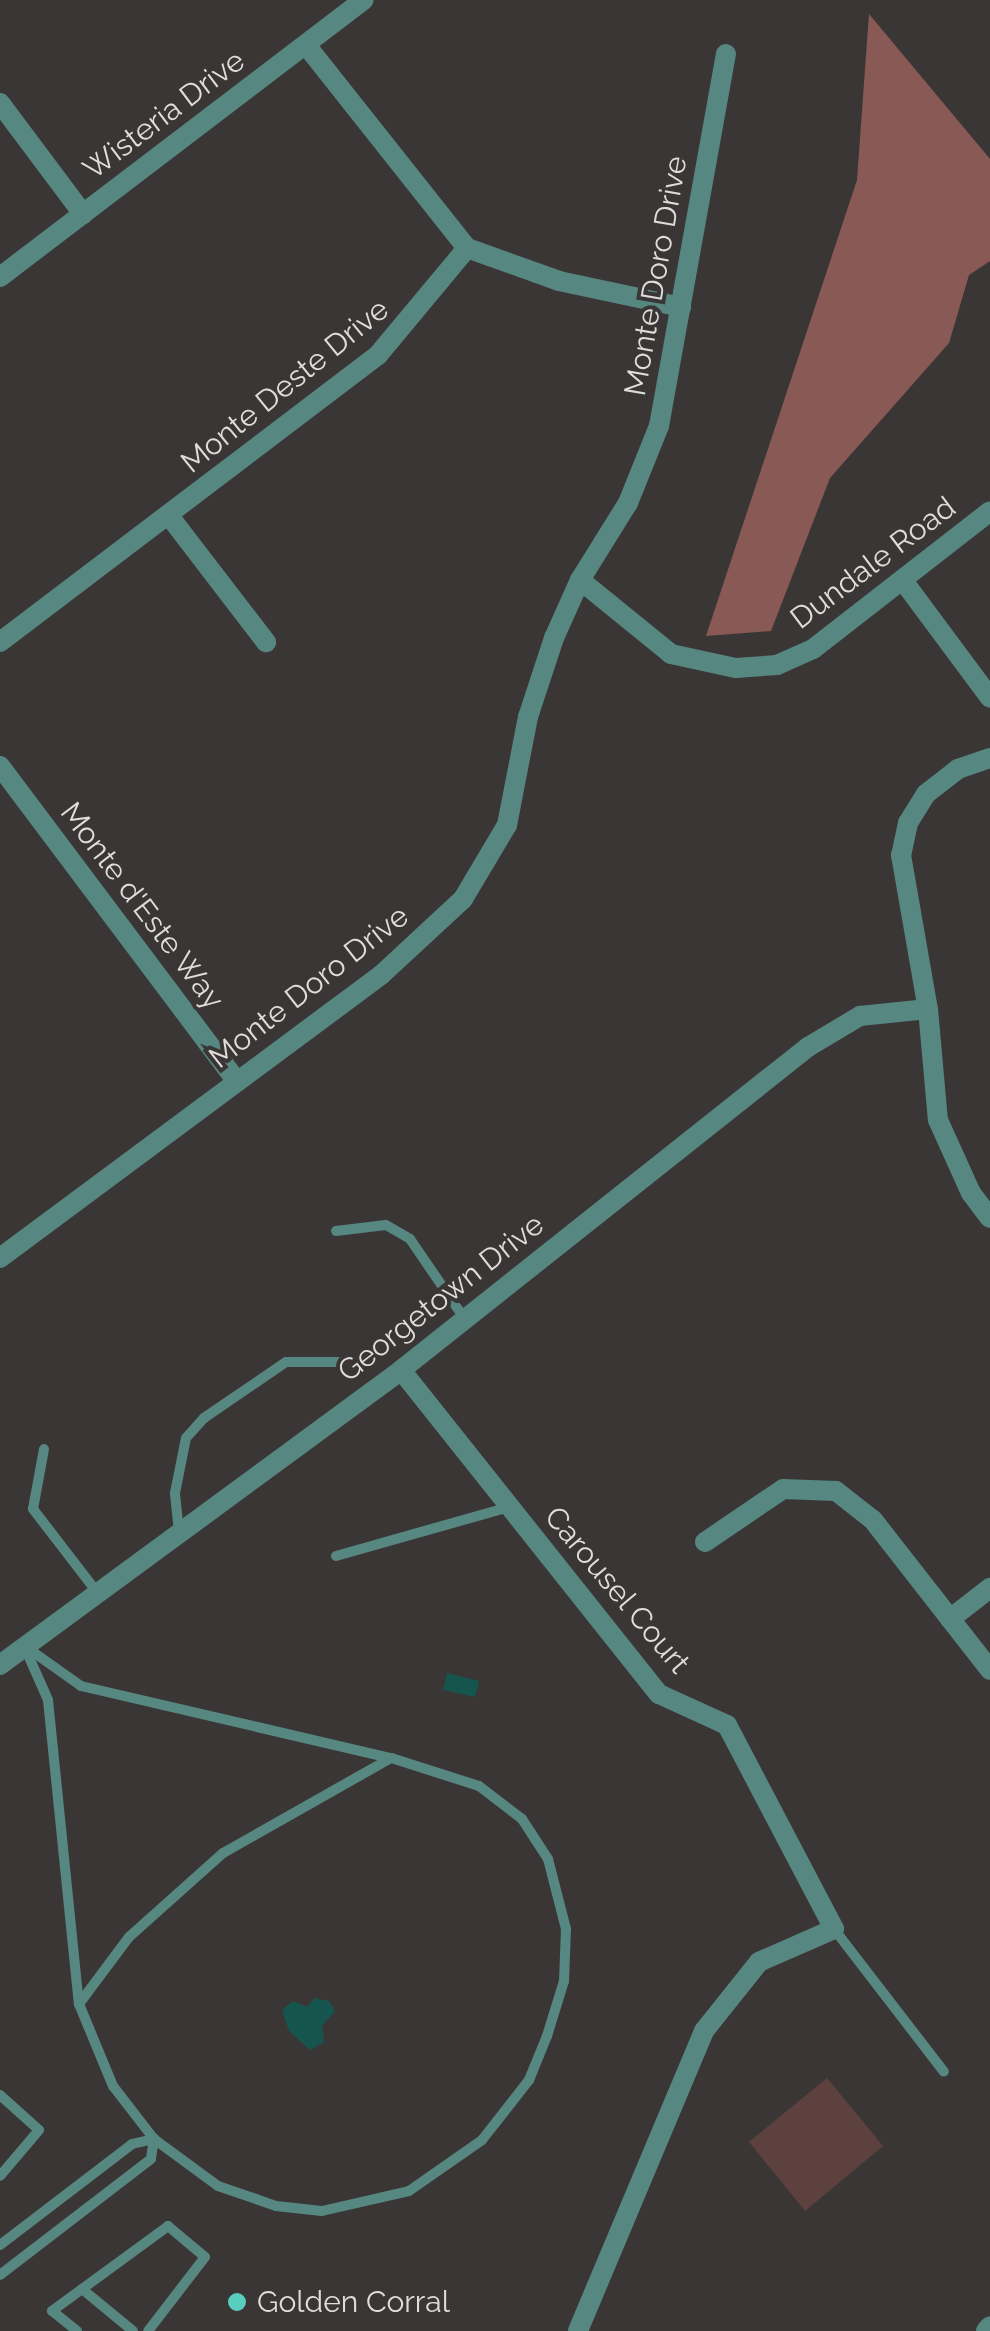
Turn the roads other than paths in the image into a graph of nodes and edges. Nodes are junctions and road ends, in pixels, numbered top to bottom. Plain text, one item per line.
1 (364, 0) edge
2 (306, 46) junction
3 (726, 54) dead end
4 (0, 103) edge
5 (83, 214) junction
6 (466, 248) junction
7 (0, 277) edge
8 (681, 306) junction
9 (990, 512) edge
10 (170, 516) junction
11 (580, 580) junction
12 (904, 582) junction
13 (0, 642) edge
14 (266, 642) dead end
15 (990, 698) edge
16 (990, 758) edge
17 (0, 766) edge
18 (928, 1009) junction
19 (237, 1082) junction
20 (990, 1218) edge
21 (336, 1230) dead end
22 (0, 1258) edge
23 (464, 1318) junction
24 (340, 1362) dead end
25 (401, 1370) junction
26 (44, 1449) dead end
27 (508, 1507) junction
28 (179, 1534) junction
29 (705, 1542) dead end
30 (336, 1556) dead end
31 (990, 1588) edge
32 (98, 1593) junction
33 (950, 1619) junction
34 (25, 1647) junction
35 (0, 1666) edge
36 (990, 1670) edge
37 (390, 1758) junction
38 (834, 1928) junction
39 (79, 2004) junction
40 (944, 2072) dead end
41 (0, 2095) edge
42 (154, 2139) junction
43 (0, 2176) edge
44 (0, 2245) edge
45 (0, 2275) edge
46 (82, 2289) junction
47 (77, 2331) edge
48 (133, 2331) edge
49 (148, 2331) edge
50 (578, 2331) edge

1 - 2 street, Wisteria Drive
2 - 5 street, Wisteria Drive
2 - 6 street
3 - 8 street, Monte Doro Drive
4 - 5 street
5 - 7 street, Wisteria Drive
6 - 8 street
6 - 10 street, Monte Deste Drive
8 - 11 street, Monte Doro Drive
9 - 12 street, Dundale Road
10 - 13 street, Monte Deste Drive
10 - 14 street, Monte Deste Drive
11 - 12 street, Dundale Road
11 - 19 street, Monte Doro Drive
12 - 15 street
16 - 18 street
17 - 19 street, Monte d'Este Way
18 - 20 street
18 - 23 street, Georgetown Drive
19 - 22 street, Monte Doro Drive
21 - 23 lane
23 - 25 street, Georgetown Drive
24 - 28 lane
25 - 27 street, Carousel Court
25 - 28 street, Georgetown Drive
26 - 32 lane
27 - 30 lane
27 - 38 street, Carousel Court
28 - 32 street, Georgetown Drive
29 - 33 street
31 - 33 street
32 - 34 street, Georgetown Drive
33 - 36 street
34 - 35 street, Georgetown Drive
34 - 37 lane
34 - 39 lane
37 - 39 lane
37 - 42 lane
38 - 40 lane
38 - 50 street
39 - 42 lane
41 - 43 lane
42 - 44 lane
42 - 45 lane
46 - 47 lane
46 - 48 lane
46 - 49 lane

